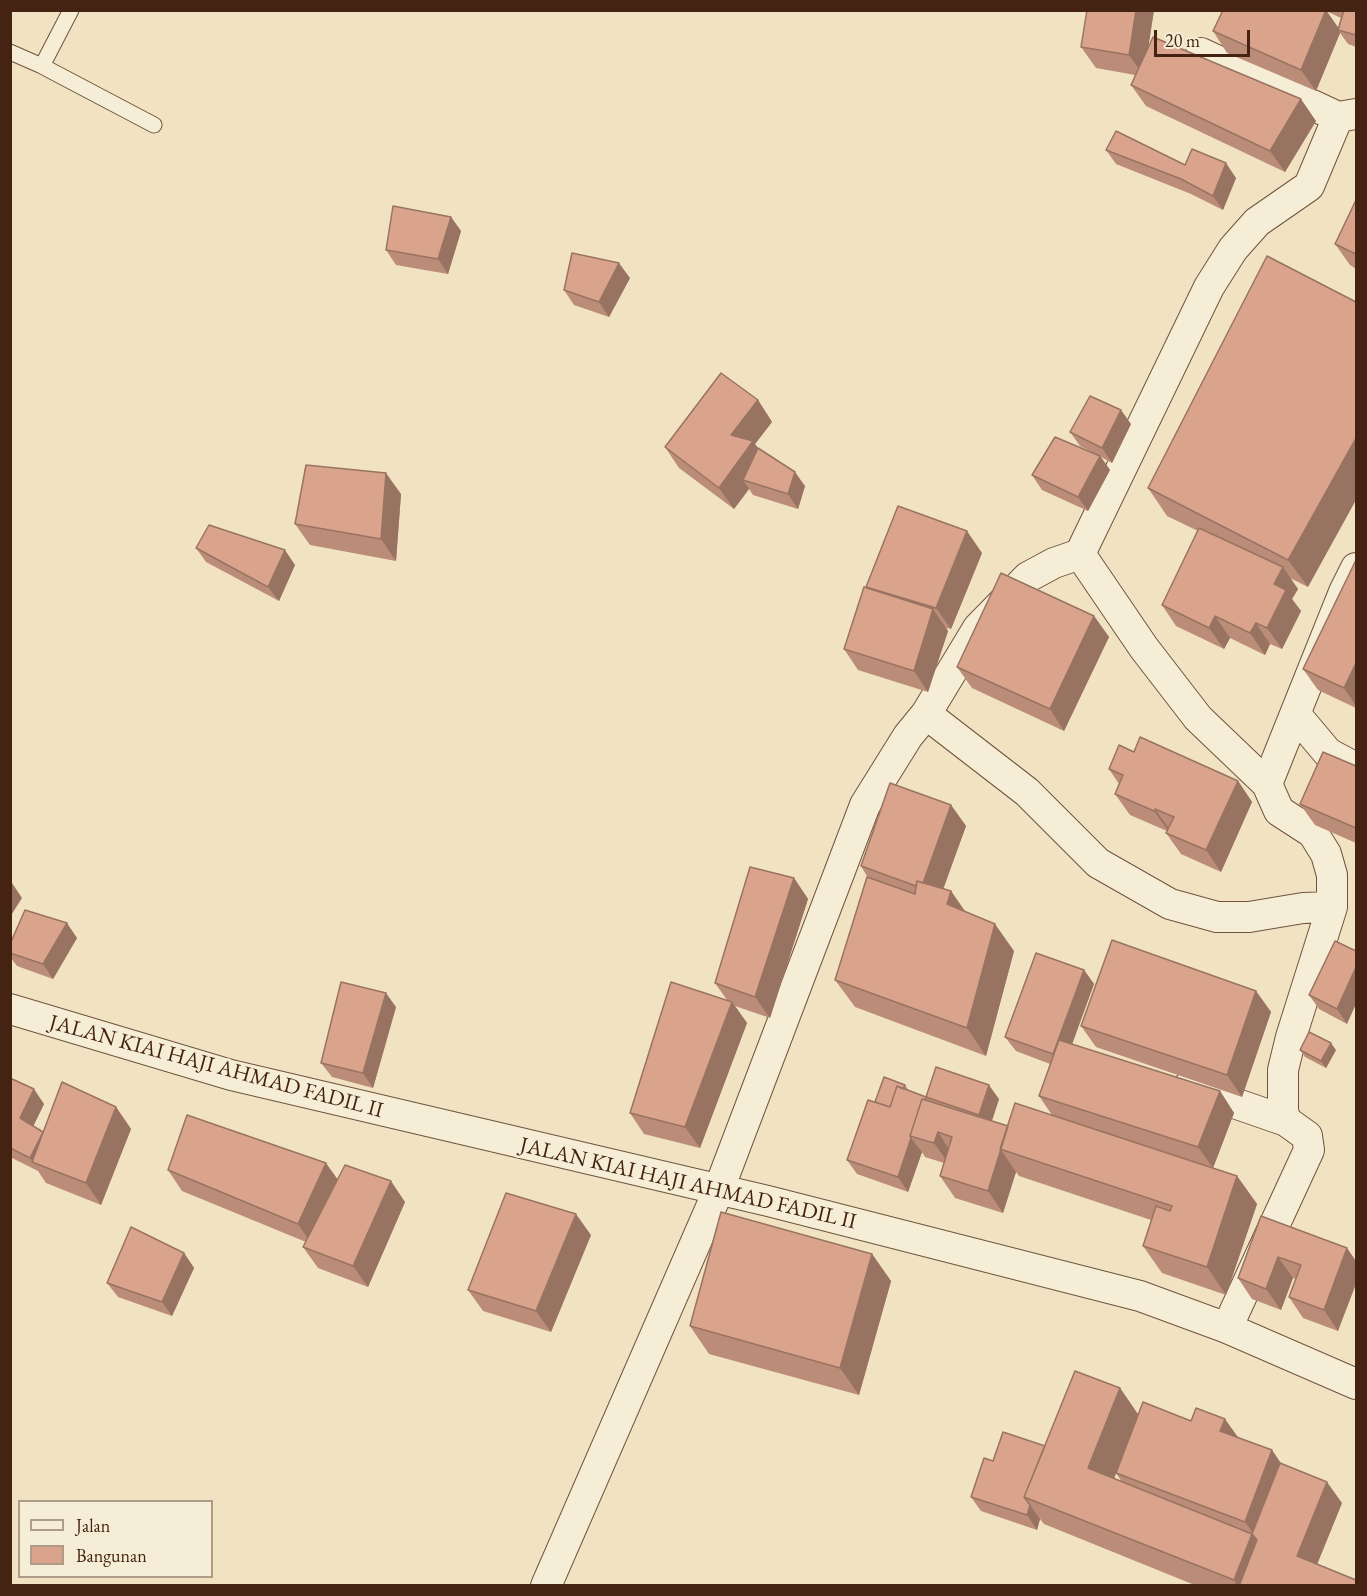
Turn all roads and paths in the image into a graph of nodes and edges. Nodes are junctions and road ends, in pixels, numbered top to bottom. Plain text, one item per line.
1 (70, 10) edge
2 (10, 52) edge
3 (1201, 53) dead end
4 (42, 66) junction
5 (1347, 116) edge
6 (154, 125) dead end
7 (1080, 554) junction
8 (1356, 568) edge
9 (926, 714) junction
10 (1296, 715) junction
11 (1356, 768) edge
12 (1267, 784) junction
13 (1322, 908) junction
14 (10, 1009) edge
15 (1162, 1078) edge
16 (1286, 1121) junction
17 (719, 1189) junction
18 (1227, 1328) junction
19 (1356, 1384) edge
20 (546, 1586) edge

1 - 4 lane
2 - 4 lane
3 - 5 street
4 - 6 lane
5 - 7 street
7 - 9 street
7 - 12 street
8 - 10 street
9 - 13 street
9 - 17 street
10 - 11 street
10 - 12 street
12 - 13 street
13 - 16 street
14 - 17 street, JALAN KIAI HAJI AHMAD FADIL II
15 - 16 street
16 - 18 street
17 - 18 street, JALAN KIAI HAJI AHMAD FADIL II
17 - 20 street
18 - 19 street, JALAN KIAI HAJI AHMAD FADIL II

